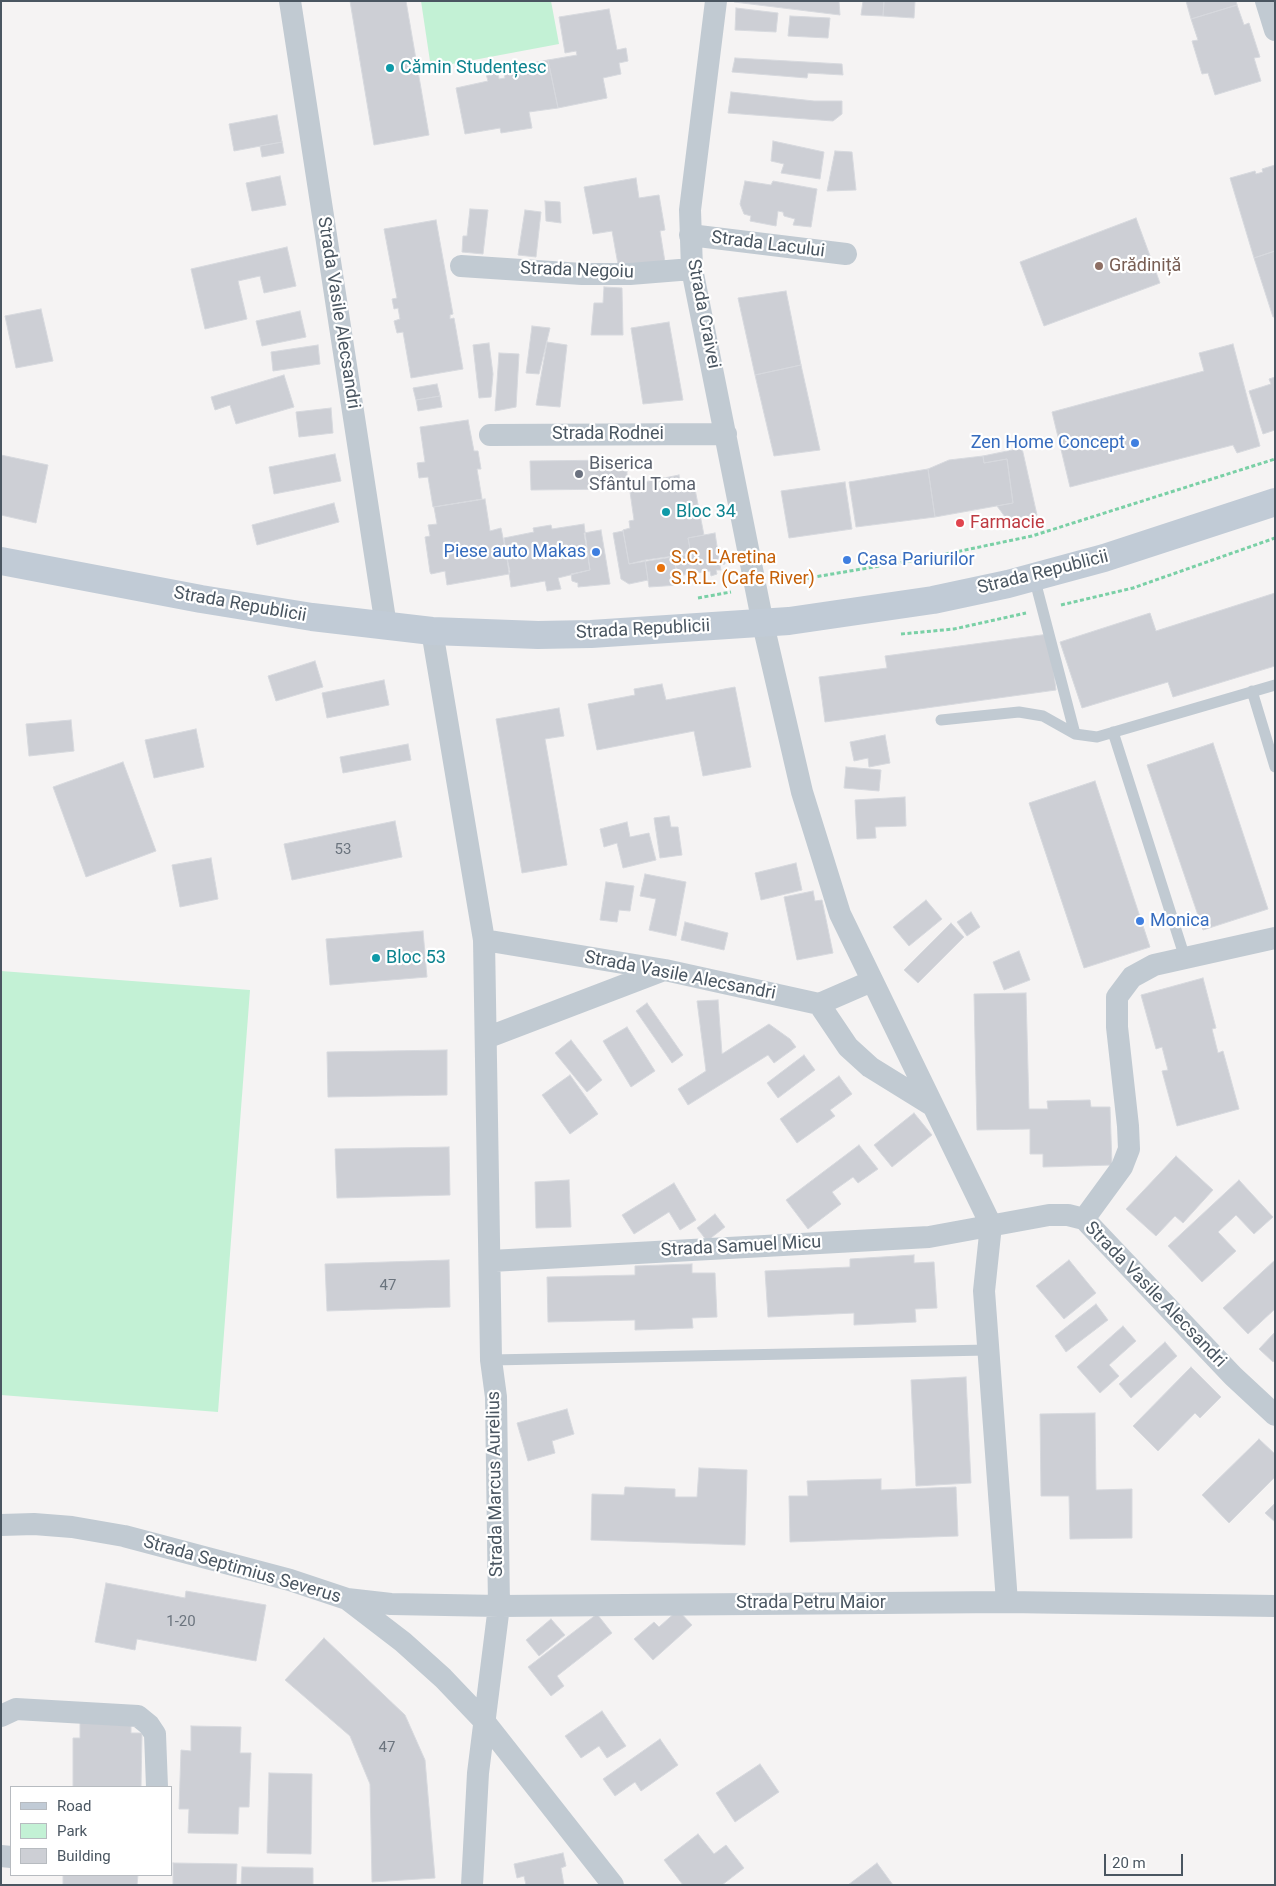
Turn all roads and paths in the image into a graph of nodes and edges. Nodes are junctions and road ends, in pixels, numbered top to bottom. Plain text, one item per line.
1 (290, 1) edge
2 (712, 1) edge
3 (1266, 1) edge
4 (716, 2) edge
5 (1275, 30) edge
6 (690, 235) junction
7 (846, 254) dead end
8 (461, 266) dead end
9 (692, 269) junction
10 (726, 434) junction
11 (490, 435) dead end
12 (1275, 459) edge
13 (1275, 502) edge
14 (1, 561) edge
15 (1034, 577) junction
16 (756, 587) junction
17 (691, 599) dead end
18 (763, 624) junction
19 (386, 626) junction
20 (432, 631) junction
21 (1275, 684) edge
22 (1252, 691) junction
23 (941, 720) dead end
24 (1113, 732) junction
25 (1076, 734) junction
26 (1275, 767) edge
27 (1275, 938) edge
28 (484, 940) junction
29 (1185, 958) junction
30 (665, 970) junction
31 (872, 981) junction
32 (819, 1004) junction
33 (486, 1038) junction
34 (933, 1106) junction
35 (1084, 1219) junction
36 (991, 1225) junction
37 (491, 1261) junction
38 (988, 1350) junction
39 (491, 1360) junction
40 (1275, 1415) edge
41 (1, 1526) edge
42 (347, 1599) junction
43 (1006, 1602) junction
44 (499, 1606) junction
45 (1275, 1606) edge
46 (1, 1716) edge
47 (484, 1721) junction
48 (157, 1786) edge
49 (472, 1885) edge
50 (613, 1885) edge

1 - 19 street, Strada Vasile Alecsandri
2 - 4 street
3 - 5 street
4 - 6 street, Strada Craivei
6 - 7 street, Strada Lacului
6 - 9 street, Strada Craivei
8 - 9 street, Strada Negoiu
9 - 10 street, Strada Craivei
10 - 11 street, Strada Rodnei
10 - 16 street, Strada Craivei
12 - 16 path
13 - 15 main road, Strada Republicii
14 - 19 main road, Strada Republicii
15 - 18 main road, Strada Republicii
15 - 25 lane
16 - 17 path
16 - 18 street, Strada Craivei
18 - 20 main road, Strada Republicii
18 - 31 street
19 - 20 main road, Strada Republicii
20 - 28 street
21 - 22 lane
22 - 24 lane
22 - 26 lane
23 - 25 lane
24 - 25 lane
24 - 29 lane
27 - 29 street
28 - 30 street, Strada Vasile Alecsandri
28 - 33 street
29 - 35 street
30 - 32 street, Strada Vasile Alecsandri
30 - 33 street
31 - 32 street
31 - 34 street
32 - 34 street
33 - 37 street, Strada Marcus Aurelius
34 - 36 street
35 - 36 street, Strada Vasile Alecsandri
35 - 40 street, Strada Vasile Alecsandri
36 - 37 street, Strada Samuel Micu
36 - 38 street
37 - 39 street, Strada Marcus Aurelius
38 - 39 lane
38 - 43 street
39 - 44 street, Strada Marcus Aurelius
41 - 42 street, Strada Septimius Severus
42 - 44 street, Strada Petru Maior
42 - 47 street, Strada Septimius Severus
43 - 44 street, Strada Petru Maior
43 - 45 street, Strada Petru Maior
44 - 47 street, Strada Marcus Aurelius
46 - 48 street
47 - 49 street
47 - 50 street

